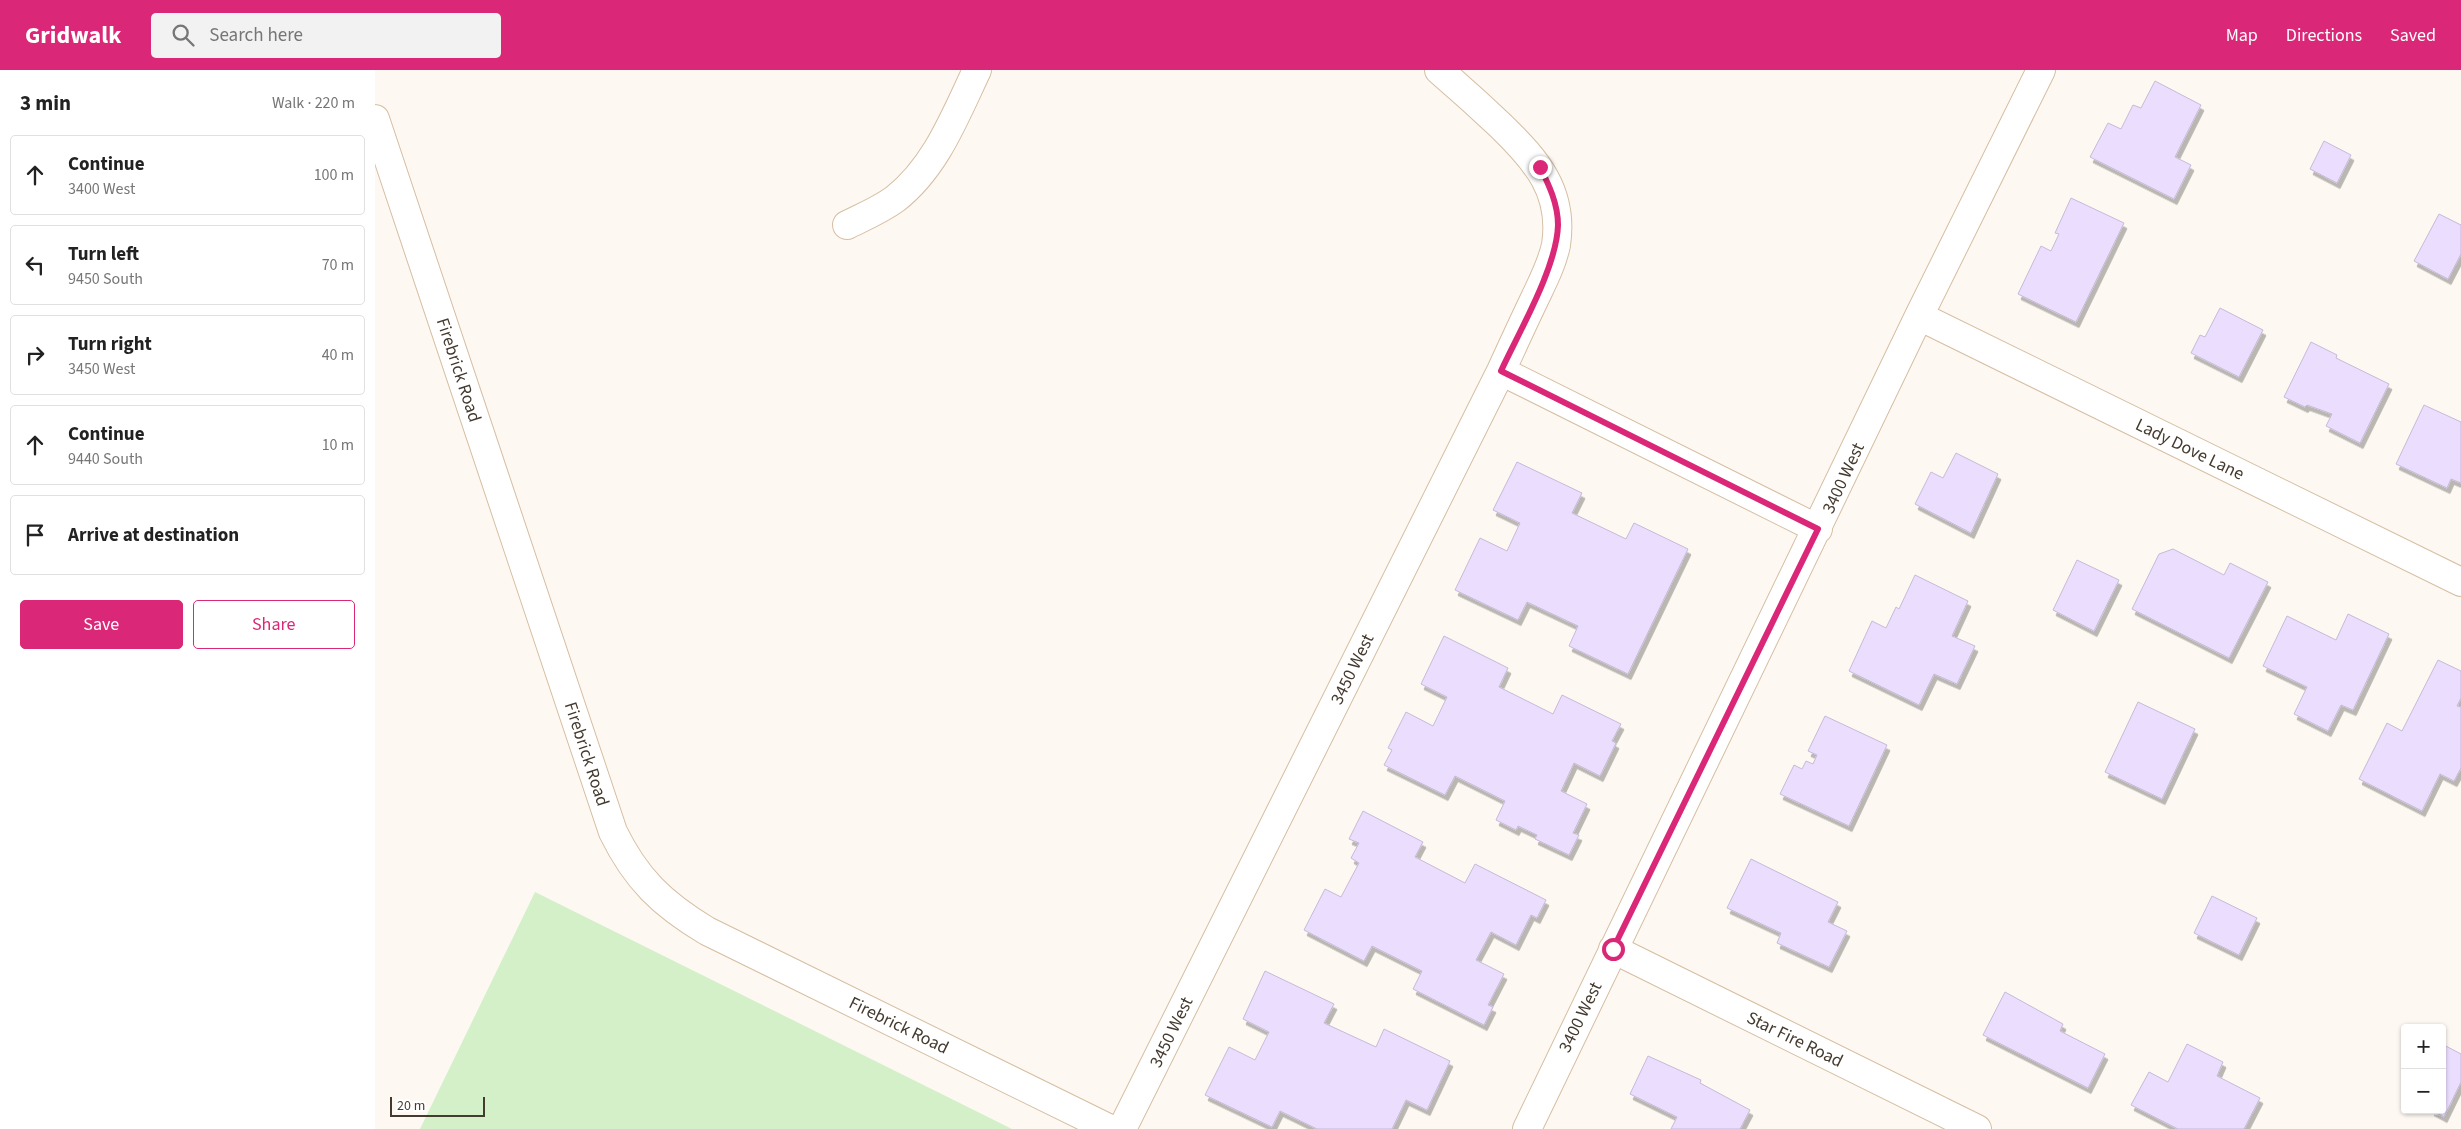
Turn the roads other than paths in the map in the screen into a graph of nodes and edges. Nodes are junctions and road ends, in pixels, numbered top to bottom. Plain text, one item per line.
1 (977, 70) edge
2 (1439, 70) edge
3 (2041, 70) edge
4 (375, 119) edge
5 (381, 154) edge
6 (847, 224) dead end
7 (1919, 316) junction
8 (1501, 371) junction
9 (1818, 529) junction
10 (2461, 582) edge
11 (1613, 949) junction
12 (1110, 1129) edge
13 (1122, 1129) edge
14 (1527, 1129) edge
15 (1977, 1129) edge

1 - 6 street
2 - 8 street, 3450 West
3 - 7 street, 3400 West
4 - 5 street, Firebrick Road
5 - 12 street, Firebrick Road
7 - 9 street, 3400 West
7 - 10 street, Lady Dove Lane
8 - 9 street
8 - 13 street, 3450 West
9 - 11 street, 3400 West
11 - 14 street, 3400 West
11 - 15 street, Star Fire Road

